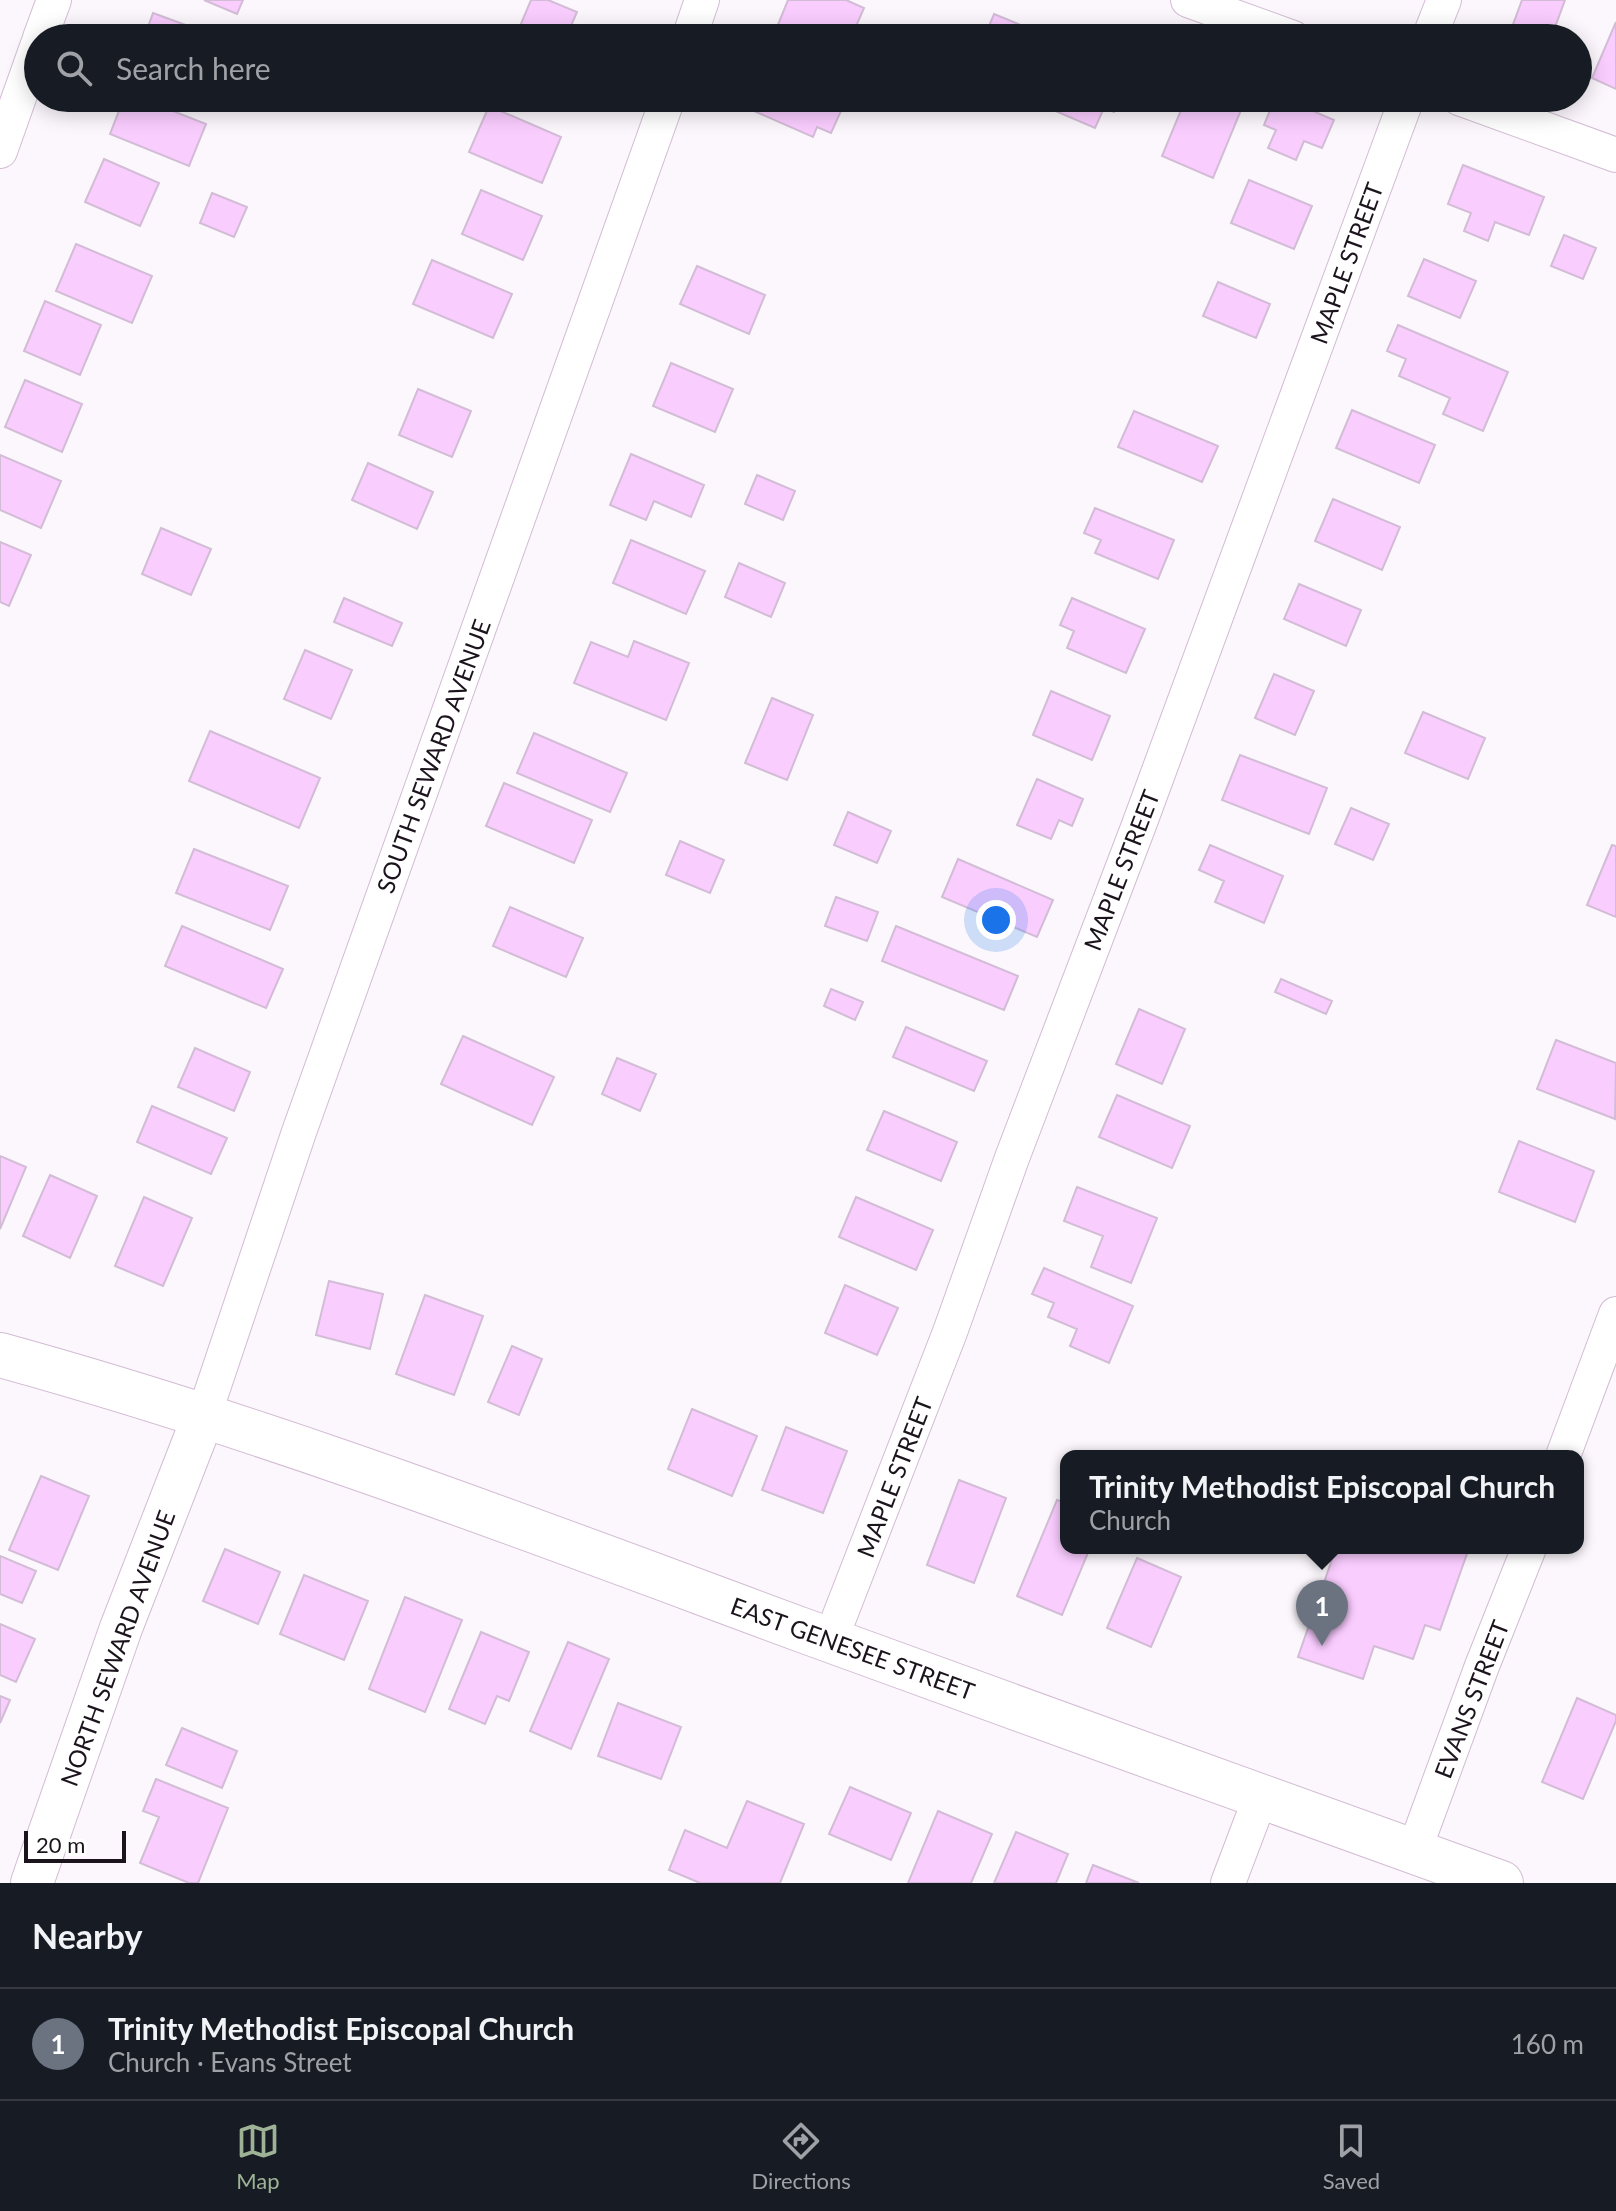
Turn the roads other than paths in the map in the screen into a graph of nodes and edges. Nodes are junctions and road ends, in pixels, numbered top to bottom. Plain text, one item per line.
1 (54, 0) edge
2 (702, 0) edge
3 (1188, 0) edge
4 (1444, 0) edge
5 (45, 24) edge
6 (694, 24) edge
7 (1254, 24) edge
8 (1435, 24) edge
9 (24, 83) edge
10 (663, 112) edge
11 (1402, 112) edge
12 (1498, 112) edge
13 (0, 151) edge
14 (1616, 155) edge
15 (1616, 1314) edge
16 (0, 1355) edge
17 (0, 1377) edge
18 (204, 1415) junction
19 (1565, 1450) edge
20 (1527, 1554) edge
21 (830, 1641) junction
22 (1261, 1796) junction
23 (1414, 1851) junction
24 (32, 1883) edge
25 (1228, 1883) edge
26 (1501, 1883) edge

1 - 5 street
2 - 6 street
3 - 7 street
4 - 8 street
9 - 13 street
10 - 18 street, SOUTH SEWARD AVENUE
11 - 21 street, MAPLE STREET
12 - 14 street
15 - 19 street
16 - 18 highway, EAST GENESEE STREET
17 - 18 highway, EAST GENESEE STREET
18 - 21 highway, EAST GENESEE STREET
18 - 24 street, NORTH SEWARD AVENUE
20 - 23 street, EVANS STREET
21 - 22 highway, EAST GENESEE STREET
22 - 23 highway, EAST GENESEE STREET
22 - 25 street
23 - 26 highway, EAST GENESEE STREET

